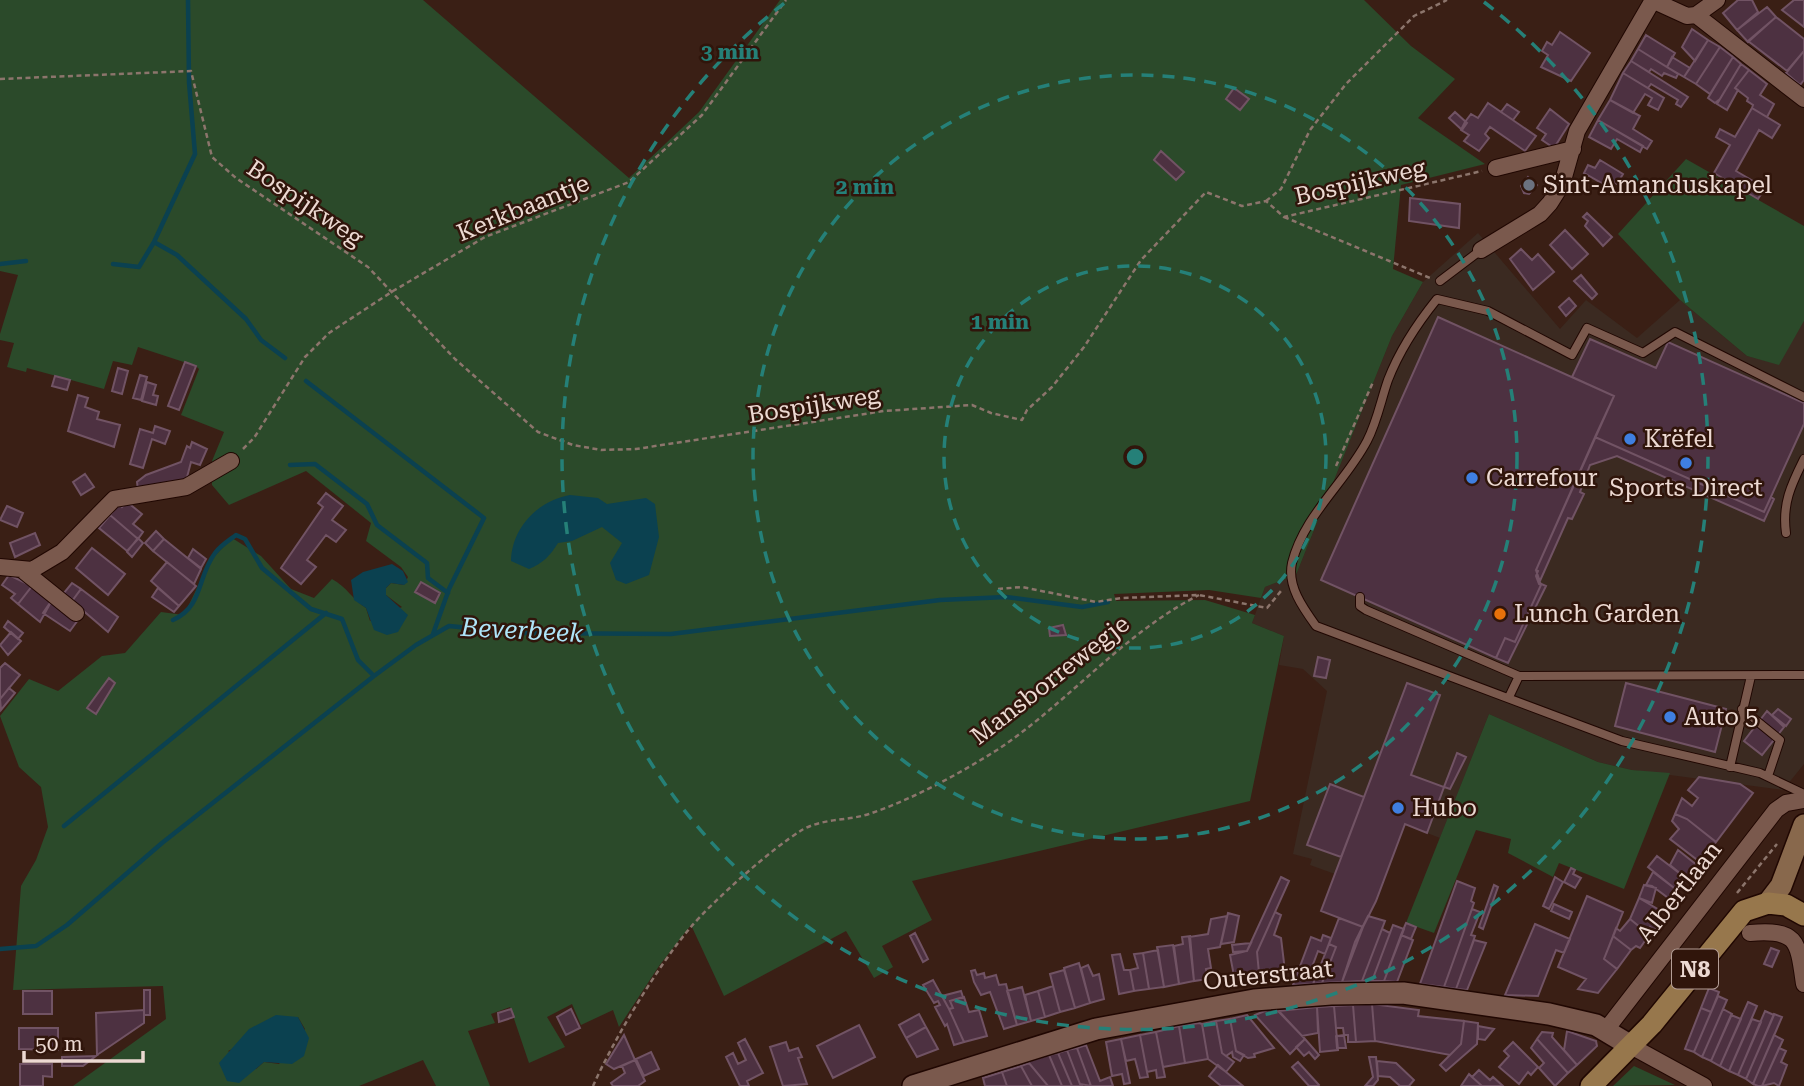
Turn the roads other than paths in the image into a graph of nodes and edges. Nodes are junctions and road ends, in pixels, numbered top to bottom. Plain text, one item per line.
1 (1653, 0) edge
2 (1717, 0) edge
3 (1696, 15) junction
4 (1804, 99) edge
5 (1573, 149) junction
6 (1496, 168) road end
7 (1481, 250) joint
8 (1440, 281) road end
9 (1804, 397) edge
10 (1804, 459) edge
11 (231, 461) road end
12 (1786, 533) dead end
13 (0, 567) edge
14 (25, 572) junction
15 (1360, 597) dead end
16 (76, 613) dead end
17 (1804, 675) edge
18 (1520, 676) junction
19 (1751, 676) junction
20 (1509, 696) junction
21 (1742, 709) junction
22 (1730, 767) junction
23 (1768, 776) junction
24 (1804, 794) edge
25 (1804, 800) edge
26 (1804, 825) edge
27 (1768, 903) junction
28 (1804, 915) edge
29 (1750, 933) dead end
30 (1804, 984) edge
31 (1605, 1031) junction
32 (1631, 1046) junction
33 (913, 1086) edge
34 (1591, 1086) edge
35 (1704, 1086) edge

1 - 3 street
1 - 5 street
2 - 3 street
3 - 4 street
5 - 6 street
5 - 7 street
7 - 8 lane
9 - 20 lane
10 - 12 lane
11 - 14 street
13 - 14 street
14 - 16 street
15 - 18 lane
17 - 19 lane
18 - 19 lane
18 - 20 lane
19 - 21 lane
20 - 22 lane
21 - 22 lane
21 - 23 lane
22 - 23 lane
23 - 24 lane
25 - 31 street, Albertlaan
26 - 27 main road
27 - 28 main road
27 - 32 main road, N8
29 - 30 street
31 - 32 street, Outerstraat
31 - 33 street, Outerstraat
32 - 34 main road, N8
32 - 35 street

